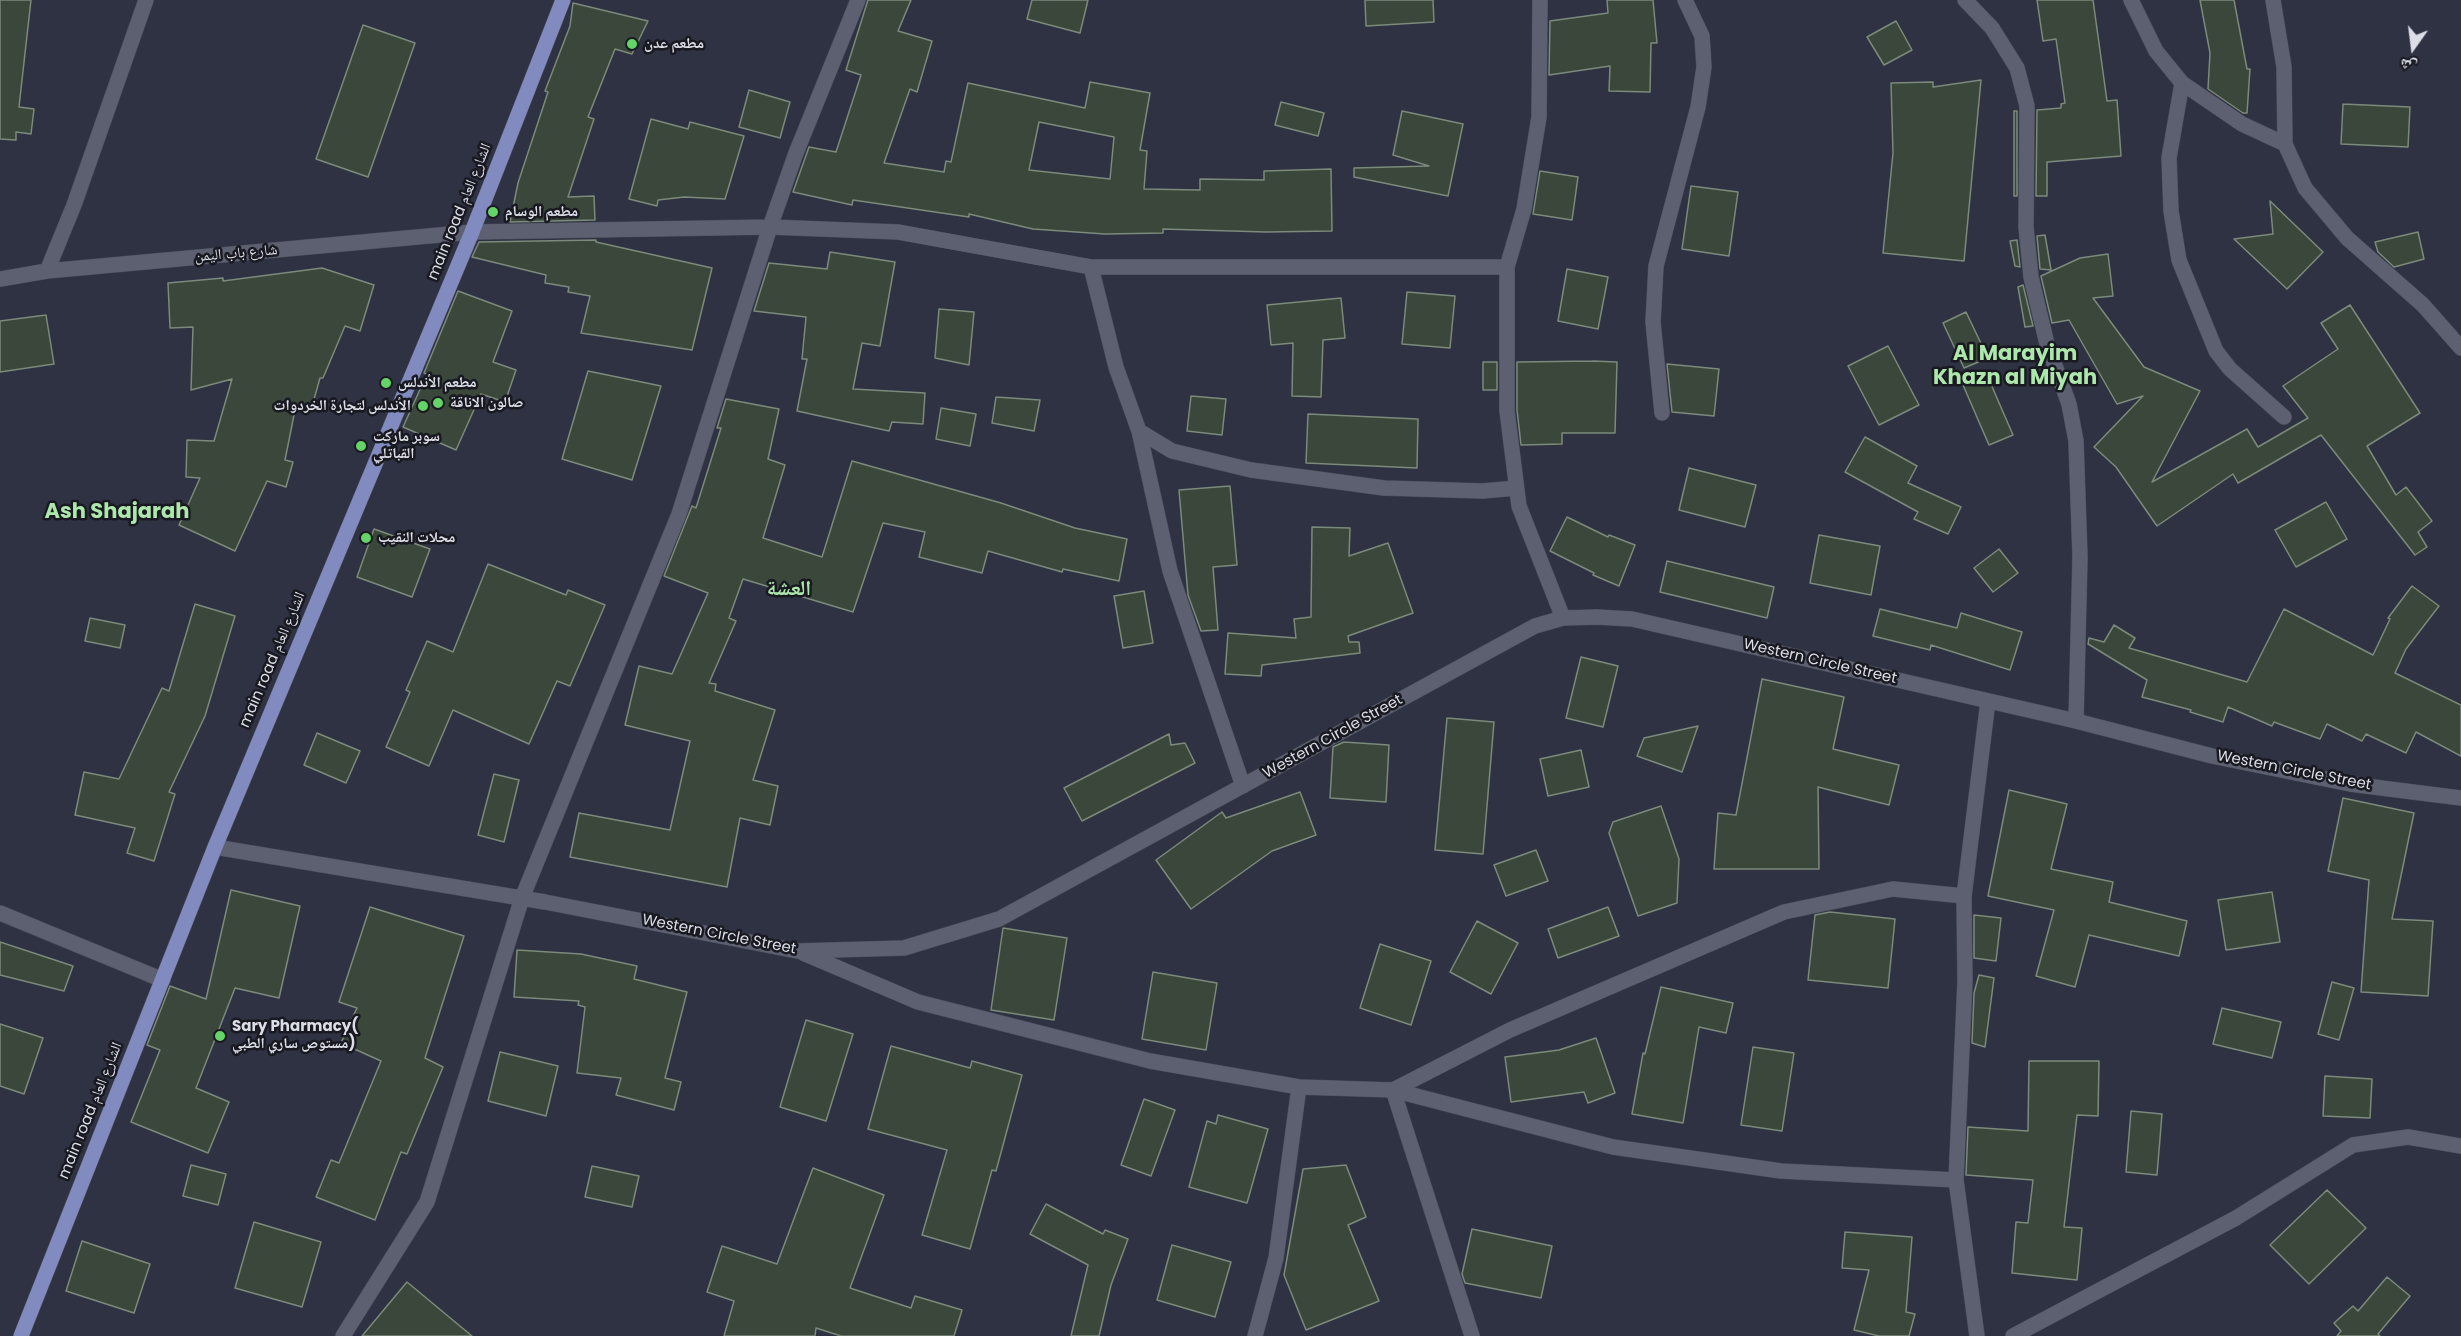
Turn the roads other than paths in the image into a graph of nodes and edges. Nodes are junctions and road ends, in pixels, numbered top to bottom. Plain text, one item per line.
1 (146, 0) edge
2 (563, 0) edge
3 (858, 0) edge
4 (1540, 0) edge
5 (1685, 0) edge
6 (1965, 0) edge
7 (2131, 0) edge
8 (2273, 0) edge
9 (2182, 83) junction
10 (2285, 144) junction
11 (770, 227) junction
12 (472, 232) junction
13 (1091, 267) junction
14 (1507, 267) junction
15 (47, 271) junction
16 (0, 279) edge
17 (2461, 348) edge
18 (1662, 413) dead end
19 (2284, 417) dead end
20 (1139, 431) junction
21 (1516, 488) junction
22 (1563, 618) junction
23 (1988, 701) junction
24 (2076, 721) junction
25 (1243, 786) junction
26 (2461, 798) edge
27 (215, 847) junction
28 (1964, 896) junction
29 (522, 898) junction
30 (0, 913) edge
31 (797, 951) junction
32 (163, 980) junction
33 (1299, 1087) junction
34 (1393, 1090) junction
35 (2461, 1146) edge
36 (1956, 1180) junction
37 (21, 1336) edge
38 (343, 1336) edge
39 (1255, 1336) edge
40 (1472, 1336) edge
41 (1977, 1336) edge
42 (2013, 1336) edge

1 - 15 street
2 - 12 main road, main road الشارع العام
3 - 11 street
4 - 14 street
5 - 18 street
6 - 24 street
7 - 9 street
8 - 10 street
9 - 10 street
9 - 19 street
10 - 17 street
11 - 12 street, شارع باب اليمن
11 - 13 street, شارع باب اليمن
11 - 29 street
12 - 15 street, شارع باب اليمن
12 - 27 main road, main road الشارع العام
13 - 14 street, شارع باب اليمن
13 - 20 street
14 - 21 street
15 - 16 street, شارع باب اليمن
20 - 21 street
20 - 25 street
21 - 22 street
22 - 23 street, Western Circle Street
22 - 25 street, Western Circle Street
23 - 24 street, Western Circle Street
23 - 28 street
24 - 26 street, Western Circle Street
25 - 31 street, Western Circle Street
27 - 29 street, Western Circle Street
27 - 32 main road, main road الشارع العام
28 - 34 street
28 - 36 street
29 - 31 street, Western Circle Street
29 - 38 street
30 - 32 street
31 - 33 street
32 - 37 main road, main road الشارع العام
33 - 34 street
33 - 39 street
34 - 36 street
34 - 40 street
35 - 42 street
36 - 41 street

